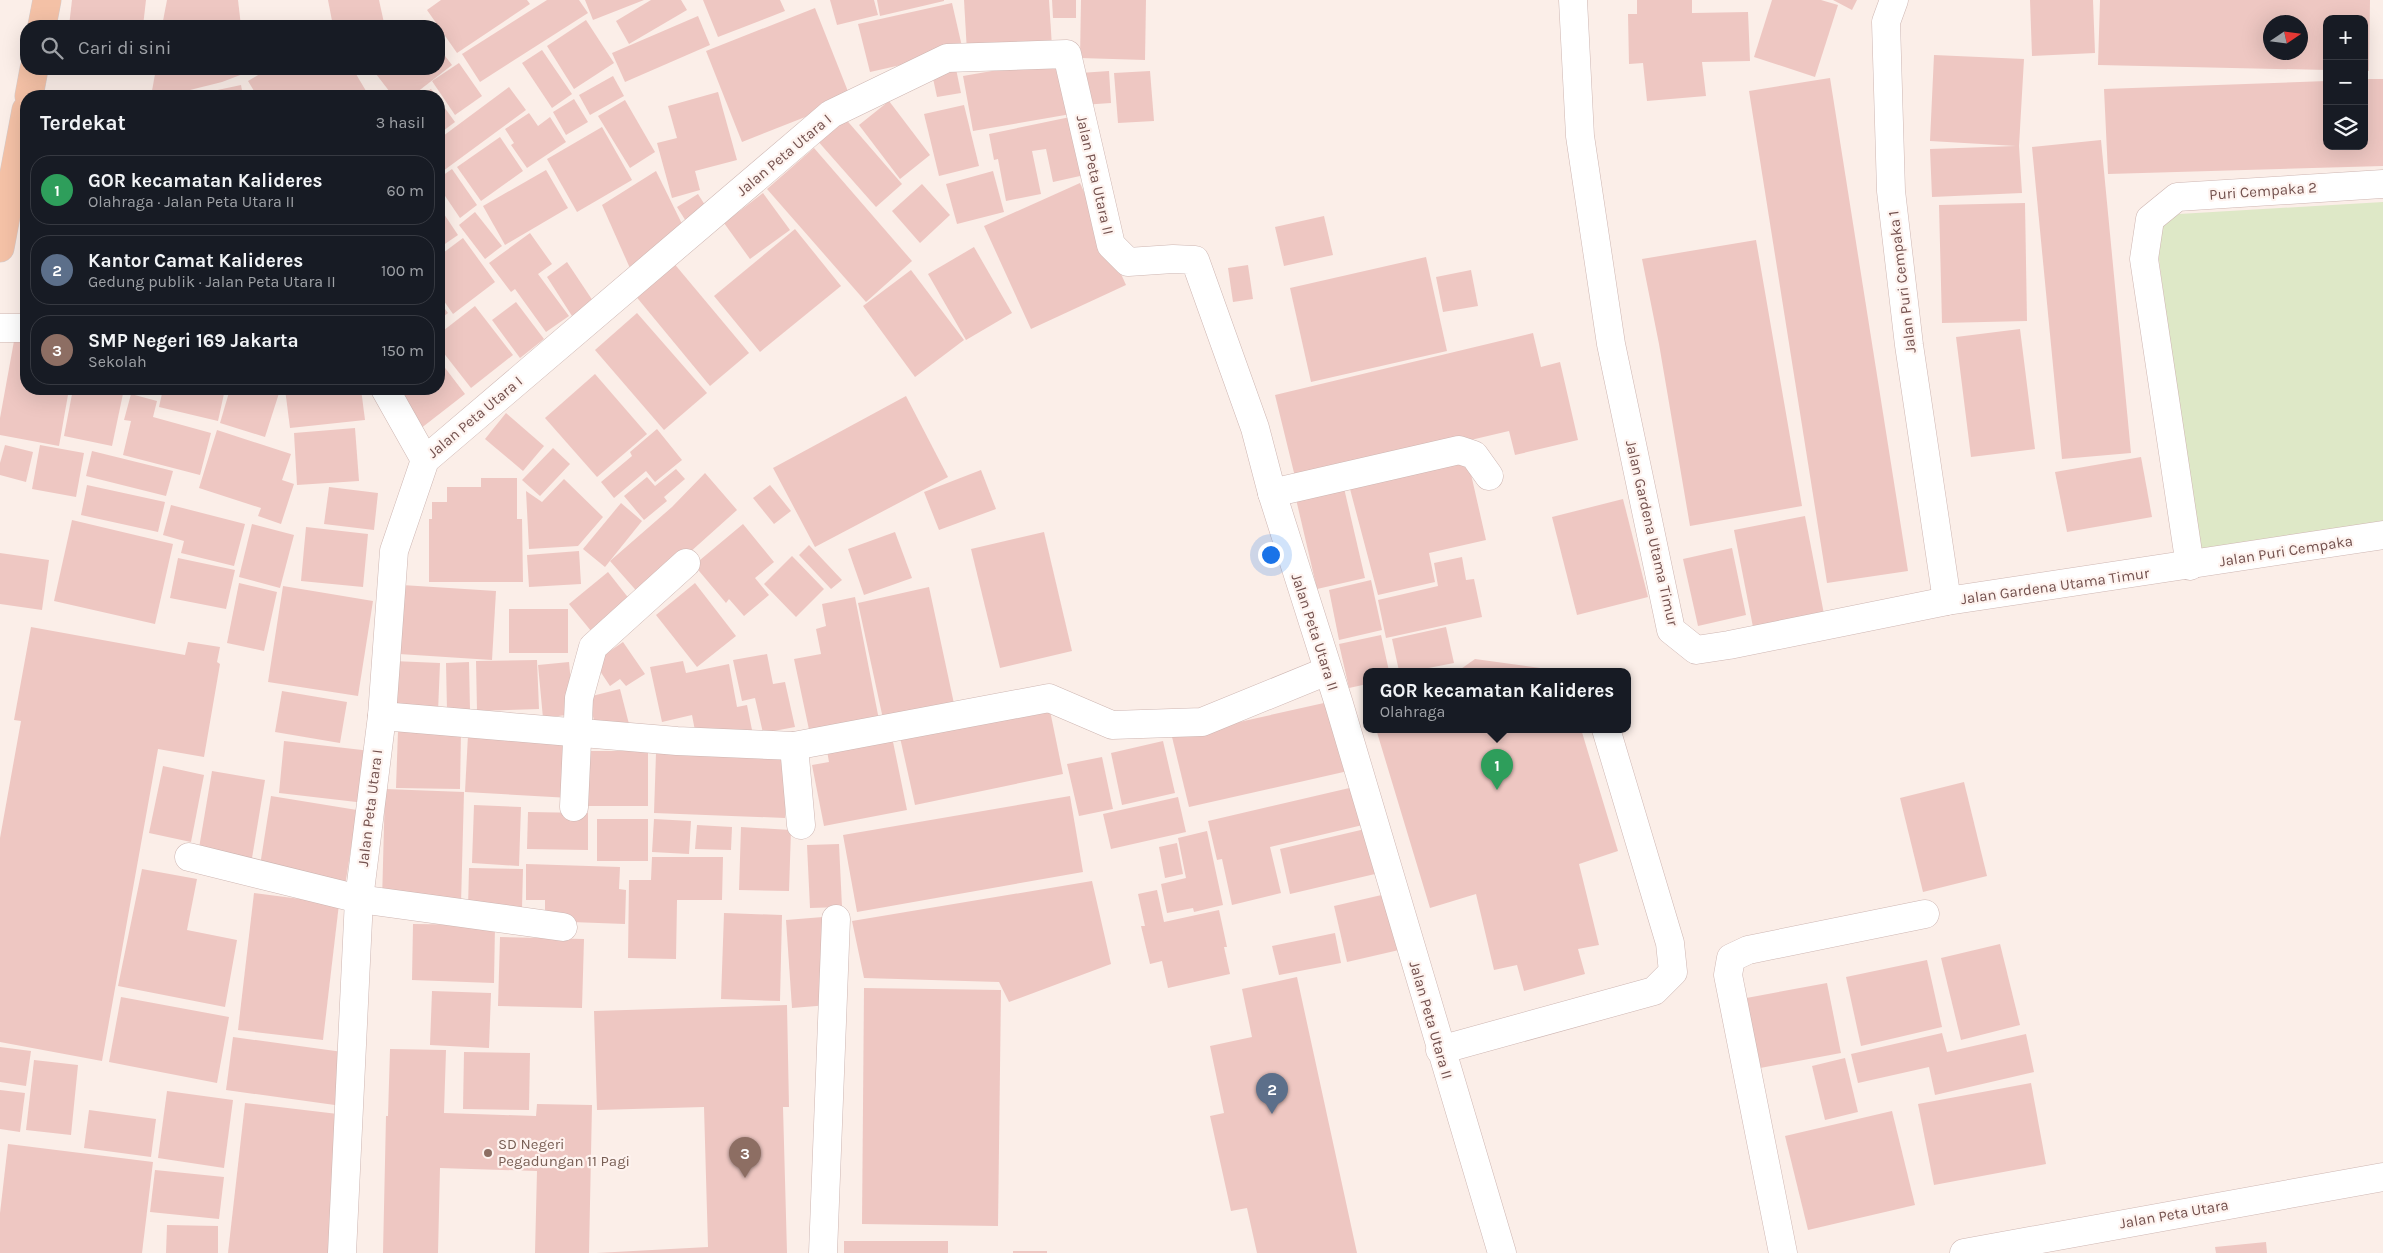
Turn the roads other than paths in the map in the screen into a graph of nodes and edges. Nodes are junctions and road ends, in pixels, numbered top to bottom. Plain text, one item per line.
1 (47, 0) edge
2 (1573, 0) edge
3 (1894, 0) edge
4 (43, 20) edge
5 (1067, 54) joint
6 (33, 75) edge
7 (30, 90) edge
8 (20, 142) edge
9 (2383, 184) edge
10 (0, 248) edge
11 (0, 328) edge
12 (20, 328) edge
13 (388, 395) edge
14 (425, 460) junction
15 (1489, 476) dead end
16 (1272, 492) junction
17 (2383, 536) edge
18 (686, 563) dead end
19 (2190, 566) junction
20 (1947, 602) junction
21 (1327, 671) junction
22 (382, 716) junction
23 (1607, 733) edge
24 (578, 734) junction
25 (794, 746) junction
26 (574, 807) dead end
27 (801, 825) dead end
28 (189, 857) dead end
29 (359, 899) junction
30 (1925, 914) dead end
31 (836, 919) dead end
32 (563, 927) dead end
33 (1440, 1050) junction
34 (2383, 1176) edge
35 (2041, 1246) edge
36 (342, 1253) edge
37 (823, 1253) edge
38 (1502, 1253) edge
39 (1783, 1253) edge
40 (1964, 1253) edge

1 - 4 main road
2 - 20 street, Jalan Gardena Utama Timur
3 - 20 street, Jalan Puri Cempaka 1
5 - 14 street, Jalan Peta Utara I
5 - 16 street, Jalan Peta Utara II
6 - 7 main road
8 - 10 main road
9 - 19 street, Puri Cempaka 2
11 - 12 street
13 - 14 street
14 - 22 street, Jalan Peta Utara I
15 - 16 street
16 - 21 street, Jalan Peta Utara II
17 - 19 street, Jalan Puri Cempaka
18 - 24 street
19 - 20 street, Jalan Gardena Utama Timur
21 - 25 street
21 - 33 street, Jalan Peta Utara II
22 - 24 street
22 - 29 street, Jalan Peta Utara I
23 - 33 street
24 - 25 street
24 - 26 street
25 - 27 street
28 - 29 street
29 - 32 street
29 - 36 street, Jalan Peta Utara I
30 - 39 street
31 - 37 street
33 - 38 street, Jalan Peta Utara II
34 - 35 street, Jalan Peta Utara
35 - 40 street, Jalan Peta Utara

